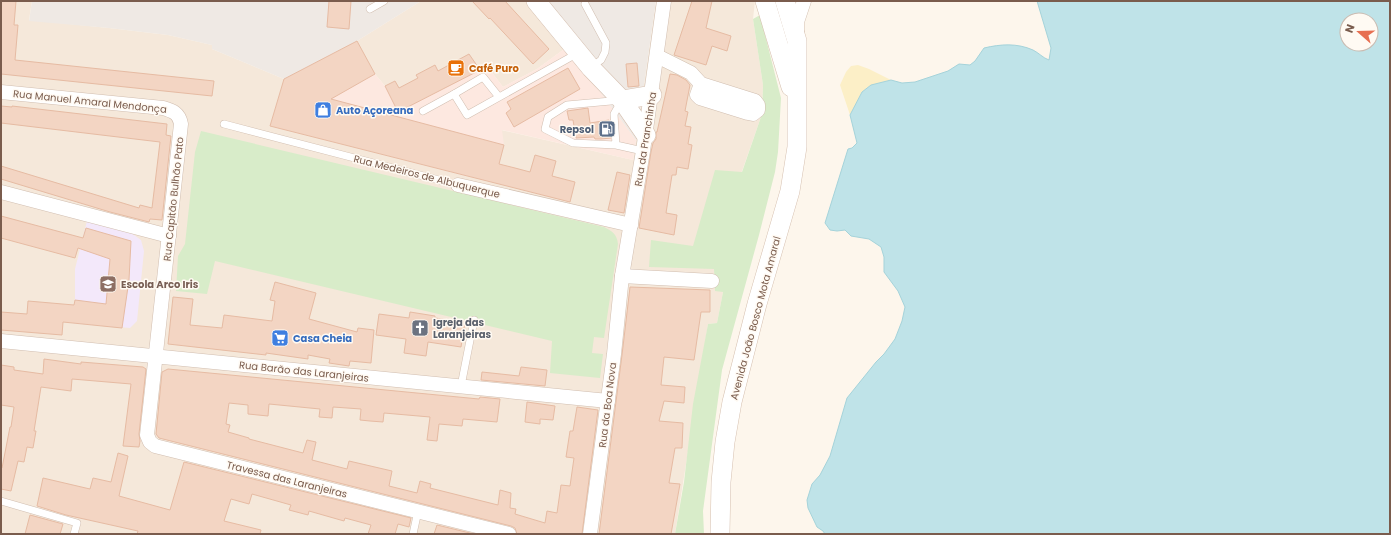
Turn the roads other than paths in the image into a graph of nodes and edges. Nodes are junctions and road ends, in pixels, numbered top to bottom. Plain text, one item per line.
1 (370, 1) edge
2 (384, 1) edge
3 (536, 1) edge
4 (664, 1) edge
5 (765, 1) edge
6 (785, 1) edge
7 (804, 1) edge
8 (585, 4) dead end
9 (796, 41) junction
10 (579, 52) junction
11 (657, 56) junction
12 (591, 68) junction
13 (701, 84) dead end
14 (1, 92) edge
15 (454, 94) junction
16 (652, 94) junction
17 (499, 97) junction
18 (622, 100) junction
19 (796, 104) junction
20 (423, 111) dead end
21 (178, 114) joint
22 (224, 124) dead end
23 (644, 143) junction
24 (616, 145) junction
25 (458, 185) joint
26 (1, 192) edge
27 (631, 225) junction
28 (169, 236) junction
29 (622, 276) junction
30 (712, 281) dead end
31 (474, 320) dead end
32 (1, 341) edge
33 (156, 356) junction
34 (461, 386) junction
35 (608, 401) junction
36 (1, 501) edge
37 (418, 511) junction
38 (74, 534) edge
39 (413, 534) edge
40 (509, 534) edge
41 (590, 534) edge
42 (720, 534) edge

1 - 2 lane
3 - 10 main road
4 - 11 street, Rua da Pranchinha
5 - 19 main road, Avenida João Bosco Mota Amaral
6 - 9 main road, Avenida João Bosco Mota Amaral
7 - 9 street
8 - 12 lane
9 - 19 main road, Avenida João Bosco Mota Amaral
10 - 12 main road
10 - 17 lane
11 - 13 street
11 - 16 street, Rua da Pranchinha
12 - 18 main road
14 - 21 street, Rua Manuel Amaral Mendonça
15 - 17 lane
15 - 17 lane
15 - 20 lane
16 - 18 main road
16 - 23 street, Rua da Pranchinha
18 - 23 main road
18 - 24 lane
18 - 24 lane
19 - 42 main road, Avenida João Bosco Mota Amaral
21 - 28 street, Rua Capitão Bulhão Pato
22 - 25 lane, Rua Medeiros de Albuquerque
23 - 24 lane
23 - 27 street, Rua da Pranchinha
25 - 27 street, Rua Medeiros de Albuquerque
26 - 28 street
27 - 29 street, Rua da Pranchinha
28 - 33 street, Rua Capitão Bulhão Pato
29 - 30 street
29 - 35 street, Rua da Boa Nova
31 - 34 lane
32 - 33 street, Rua Barão das Laranjeiras
33 - 34 street, Rua Barão das Laranjeiras
33 - 37 street, Travessa das Laranjeiras
34 - 35 street, Rua Barão das Laranjeiras
35 - 41 street, Rua da Boa Nova
36 - 38 lane
37 - 39 lane
37 - 40 street, Travessa das Laranjeiras

